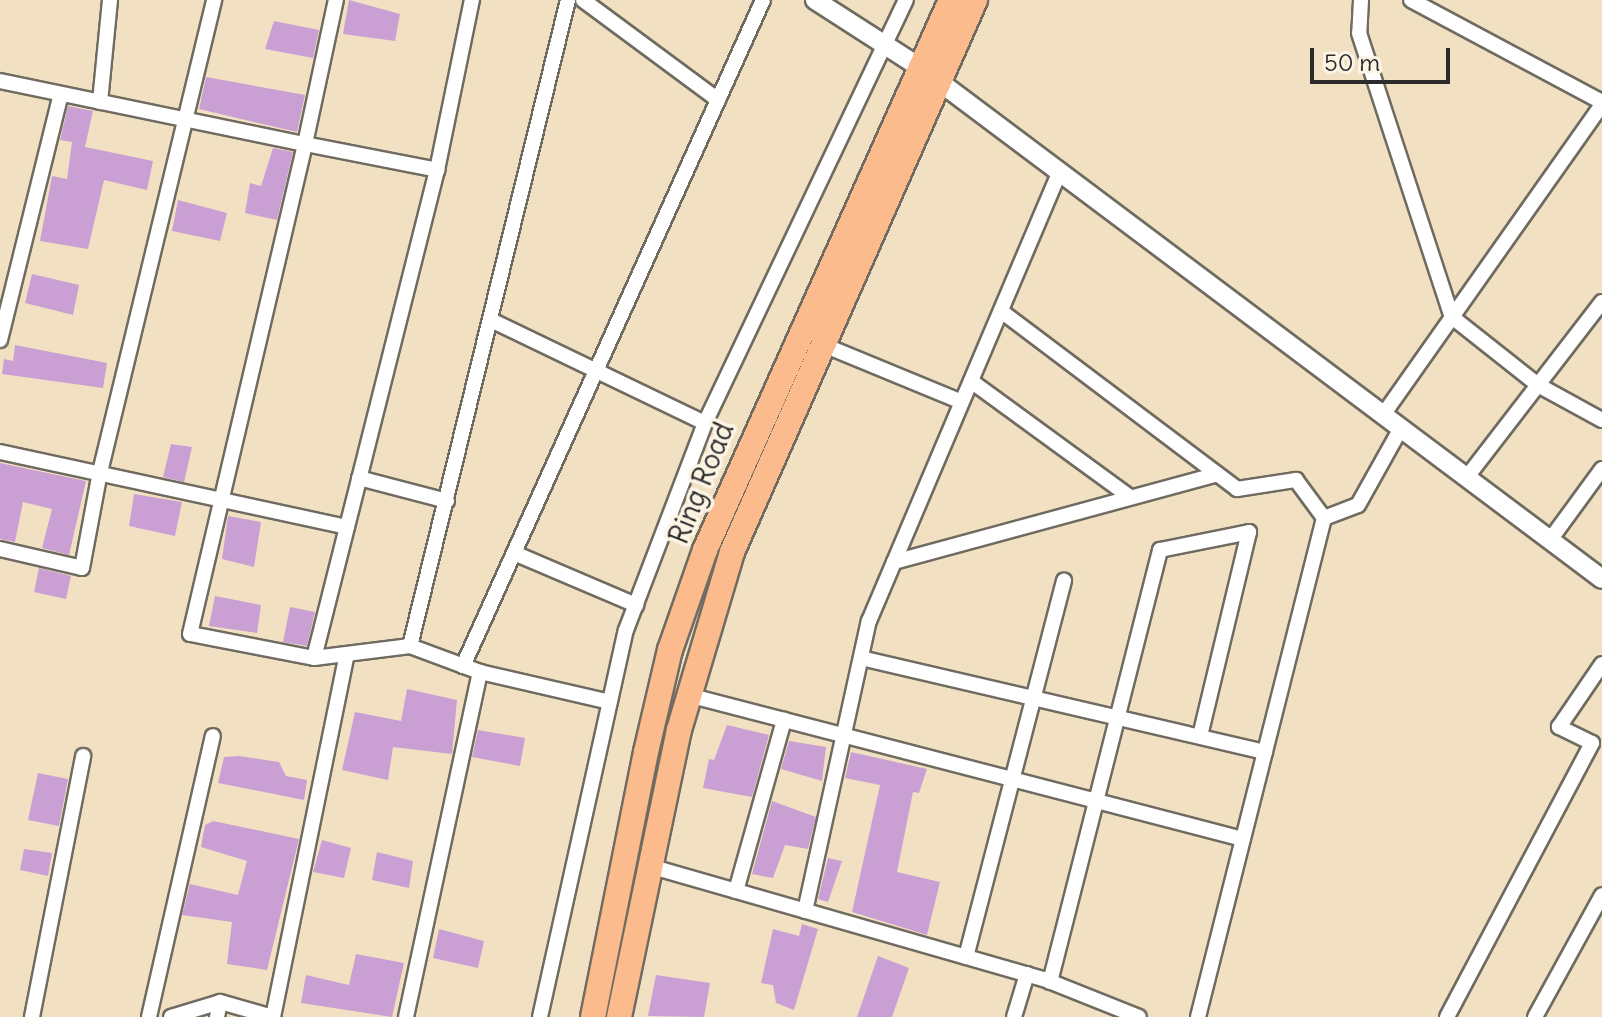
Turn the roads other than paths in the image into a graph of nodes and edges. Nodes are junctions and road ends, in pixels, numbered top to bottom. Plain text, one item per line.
1 (110, 0) edge
2 (214, 0) edge
3 (336, 0) edge
4 (472, 0) edge
5 (568, 0) edge
6 (583, 0) edge
7 (763, 0) edge
8 (815, 0) edge
9 (906, 0) edge
10 (951, 0) edge
11 (975, 0) edge
12 (1361, 0) edge
13 (1411, 0) edge
14 (886, 45) junction
15 (930, 74) junction
16 (0, 81) edge
17 (61, 94) junction
18 (718, 100) junction
19 (100, 102) junction
20 (1602, 104) edge
21 (188, 120) junction
22 (305, 144) junction
23 (437, 170) junction
24 (1060, 172) junction
25 (1602, 302) edge
26 (1001, 311) junction
27 (1452, 317) junction
28 (493, 321) junction
29 (0, 340) edge
30 (821, 344) junction
31 (596, 371) junction
32 (971, 381) junction
33 (1538, 385) junction
34 (962, 402) junction
35 (1383, 415) junction
36 (1602, 420) edge
37 (705, 423) junction
38 (1401, 428) junction
39 (0, 452) edge
40 (1602, 469) edge
41 (100, 472) junction
42 (1217, 474) junction
43 (1467, 477) junction
44 (359, 478) junction
45 (1130, 497) junction
46 (222, 498) junction
47 (447, 501) junction
48 (1324, 518) junction
49 (347, 527) junction
50 (1550, 540) junction
51 (0, 549) edge
52 (514, 553) junction
53 (894, 562) junction
54 (1602, 579) edge
55 (1064, 581) dead end
56 (636, 605) junction
57 (410, 646) junction
58 (347, 654) junction
59 (314, 658) junction
60 (861, 658) junction
61 (1602, 664) edge
62 (463, 666) junction
63 (480, 672) junction
64 (688, 695) junction
65 (1033, 698) junction
66 (610, 702) junction
67 (1117, 717) junction
68 (784, 720) junction
69 (213, 736) dead end
70 (843, 736) junction
71 (1200, 736) junction
72 (1265, 752) junction
73 (83, 756) dead end
74 (1014, 780) junction
75 (1094, 801) junction
76 (1243, 839) junction
77 (649, 866) junction
78 (736, 891) junction
79 (1602, 895) edge
80 (805, 911) junction
81 (966, 957) junction
82 (1027, 974) junction
83 (1050, 982) junction
84 (219, 1010) edge
85 (32, 1017) edge
86 (149, 1017) edge
87 (171, 1017) edge
88 (273, 1017) edge
89 (406, 1017) edge
90 (540, 1017) edge
91 (593, 1017) edge
92 (619, 1017) edge
93 (1014, 1017) edge
94 (1139, 1017) edge
95 (1198, 1017) edge
96 (1447, 1017) edge
97 (1535, 1017) edge

1 - 19 street
2 - 21 street
3 - 22 street
4 - 23 street
5 - 28 street
6 - 18 street
7 - 18 street
8 - 14 street
9 - 14 street
10 - 15 highway, Ring Road
11 - 15 highway, Ring Road
12 - 27 street
13 - 20 street
14 - 15 street
14 - 37 street
15 - 24 street
15 - 30 highway, Ring Road
15 - 91 highway, Ring Road
16 - 17 street
17 - 19 street
17 - 29 street
18 - 31 street
19 - 21 street
20 - 27 street
21 - 22 street
21 - 41 street
22 - 23 street
22 - 46 street
23 - 44 street
24 - 26 street
24 - 35 street
25 - 33 street
26 - 32 street
26 - 42 street
27 - 33 street
27 - 35 street
28 - 31 street
28 - 47 street
30 - 34 street
30 - 64 highway, Ring Road
31 - 37 street
31 - 52 street
32 - 34 street
32 - 45 street
33 - 36 street
33 - 43 street
34 - 53 street
35 - 38 street
37 - 56 street
38 - 43 street
38 - 48 street
39 - 41 street
40 - 50 street
41 - 46 street
41 - 51 street
42 - 45 street
42 - 48 street
43 - 50 street
44 - 47 street
44 - 49 street
45 - 53 street
46 - 49 street
46 - 59 street
47 - 57 street
48 - 72 street
49 - 59 street
50 - 54 street
52 - 56 street
52 - 62 street
53 - 60 street
55 - 65 street
56 - 66 street
57 - 58 street
57 - 62 street
58 - 59 street
58 - 88 street
60 - 65 street
60 - 70 street
61 - 96 street
62 - 63 street
63 - 66 street
63 - 89 street
64 - 68 street
64 - 77 highway, Ring Road
65 - 67 street
65 - 74 street
66 - 90 street
67 - 71 street
67 - 71 street
67 - 75 street
68 - 70 street
68 - 78 street
69 - 86 street
70 - 74 street
70 - 80 street
71 - 72 street
72 - 76 street
73 - 85 street
74 - 75 street
74 - 81 street
75 - 76 street
75 - 83 street
76 - 95 street
77 - 78 street
77 - 92 highway, Ring Road
78 - 80 street
79 - 97 street
80 - 81 street
81 - 82 street
82 - 83 street
82 - 93 street
83 - 94 street
84 - 87 street
84 - 88 street

